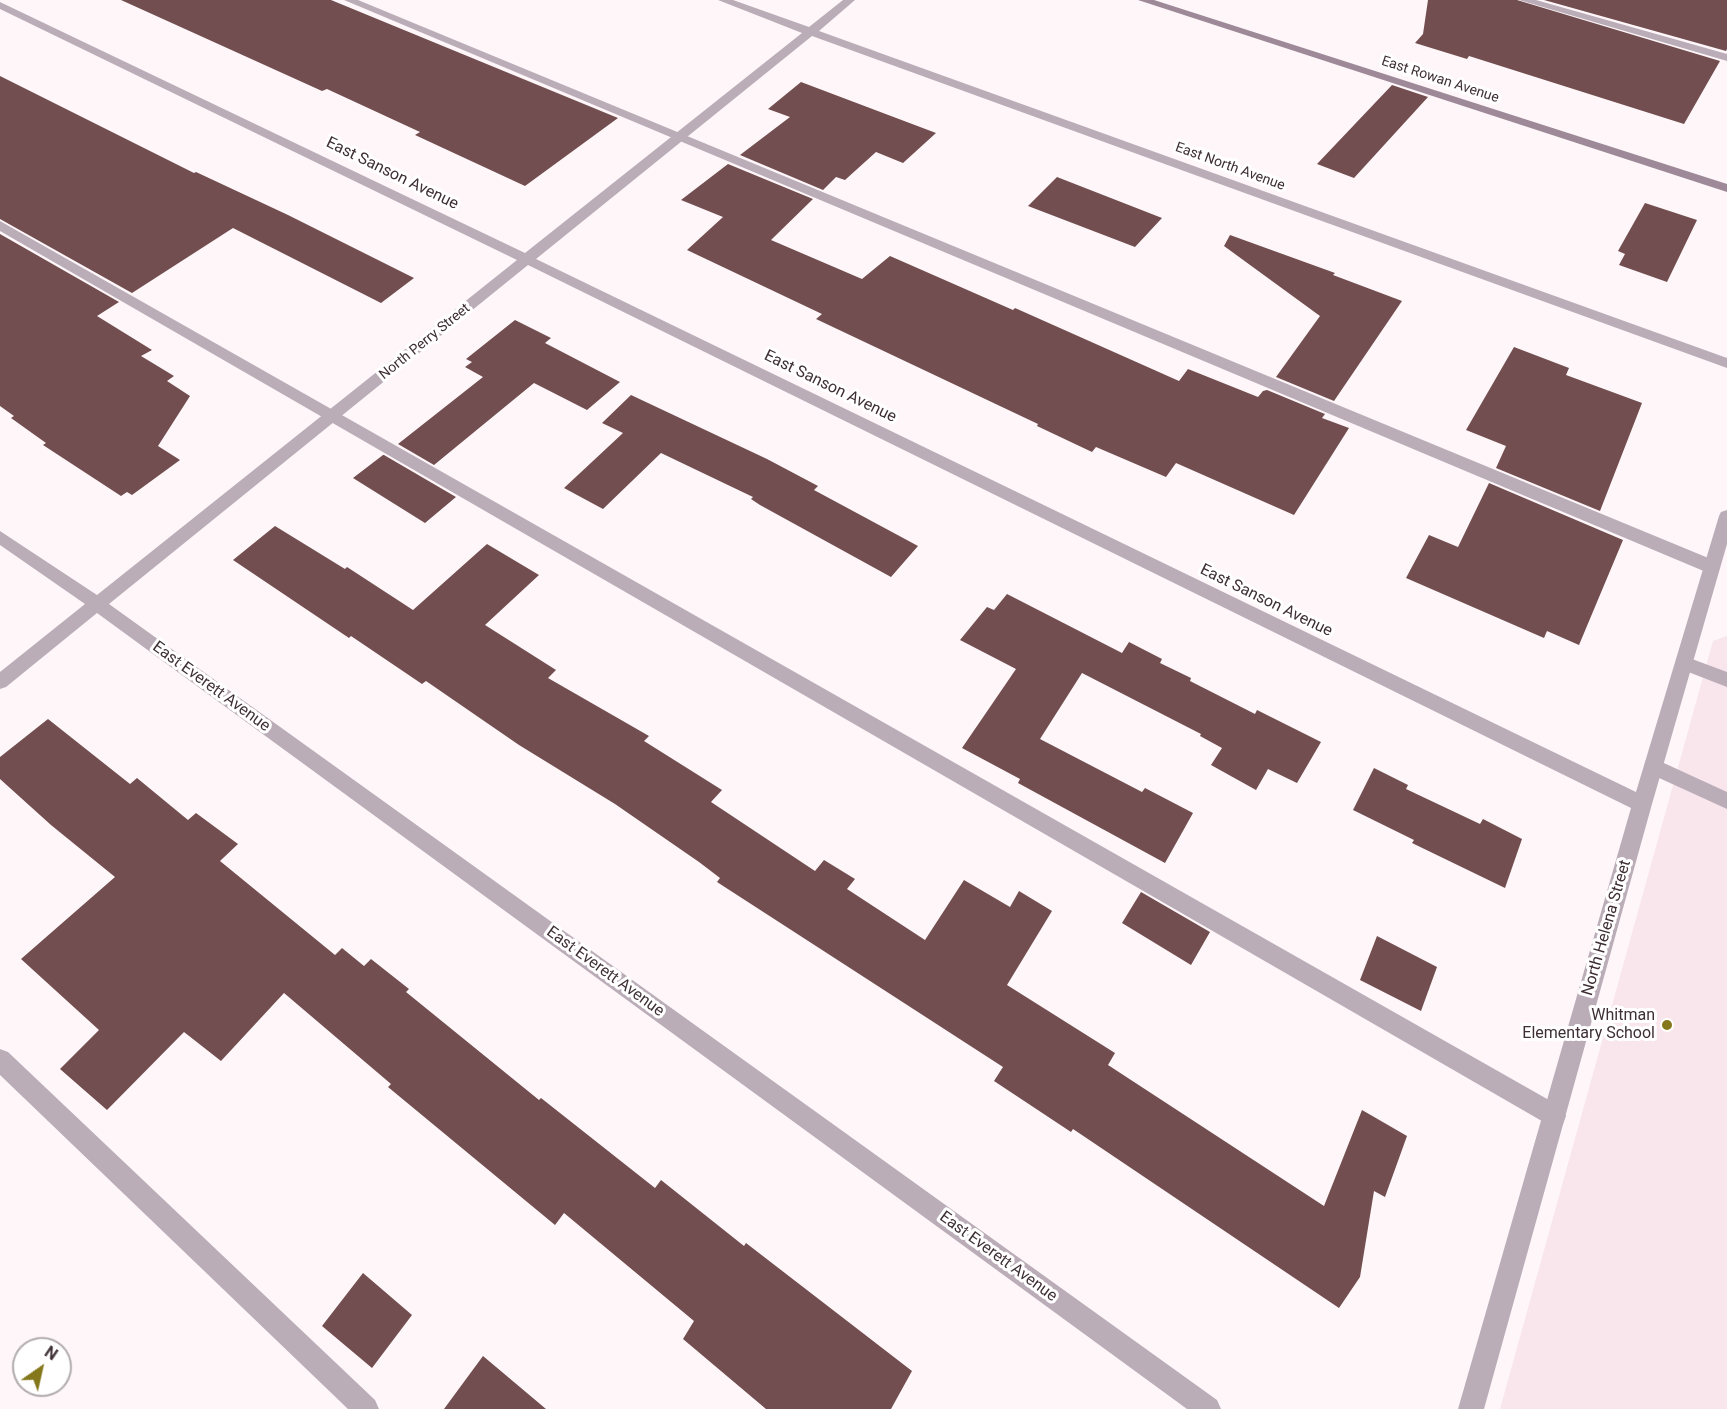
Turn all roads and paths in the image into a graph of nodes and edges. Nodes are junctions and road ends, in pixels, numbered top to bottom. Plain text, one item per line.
1 (349, 0) edge
2 (723, 0) edge
3 (850, 0) edge
4 (1143, 0) edge
5 (1524, 0) edge
6 (0, 5) edge
7 (810, 31) junction
8 (1727, 58) edge
9 (679, 136) junction
10 (1727, 188) edge
11 (0, 225) edge
12 (528, 260) junction
13 (1727, 363) edge
14 (332, 416) junction
15 (1727, 516) edge
16 (0, 537) edge
17 (1712, 567) junction
18 (97, 604) junction
19 (1684, 663) junction
20 (1727, 681) edge
21 (0, 682) edge
22 (1653, 766) junction
23 (1727, 801) edge
24 (1642, 804) junction
25 (0, 1060) edge
26 (1555, 1116) junction
27 (366, 1409) edge
28 (1208, 1409) edge
29 (1471, 1409) edge

1 - 9 street
2 - 7 street, East North Avenue
3 - 7 street, North Perry Street
4 - 10 street, East Rowan Avenue
5 - 8 street
6 - 12 street, East Sanson Avenue
7 - 9 street, North Perry Street
7 - 13 street, East North Avenue
9 - 12 street, North Perry Street
9 - 17 street
11 - 14 street
12 - 14 street, North Perry Street
12 - 24 street, East Sanson Avenue
14 - 18 street, North Perry Street
14 - 26 street
15 - 17 street, North Helena Street
16 - 18 street, East Everett Avenue
17 - 19 street, North Helena Street
18 - 21 street, North Perry Street
18 - 28 street, East Everett Avenue
19 - 20 street
19 - 22 street, North Helena Street
22 - 23 street
22 - 24 street, North Helena Street
24 - 26 street, North Helena Street
25 - 27 street
26 - 29 street, North Helena Street

